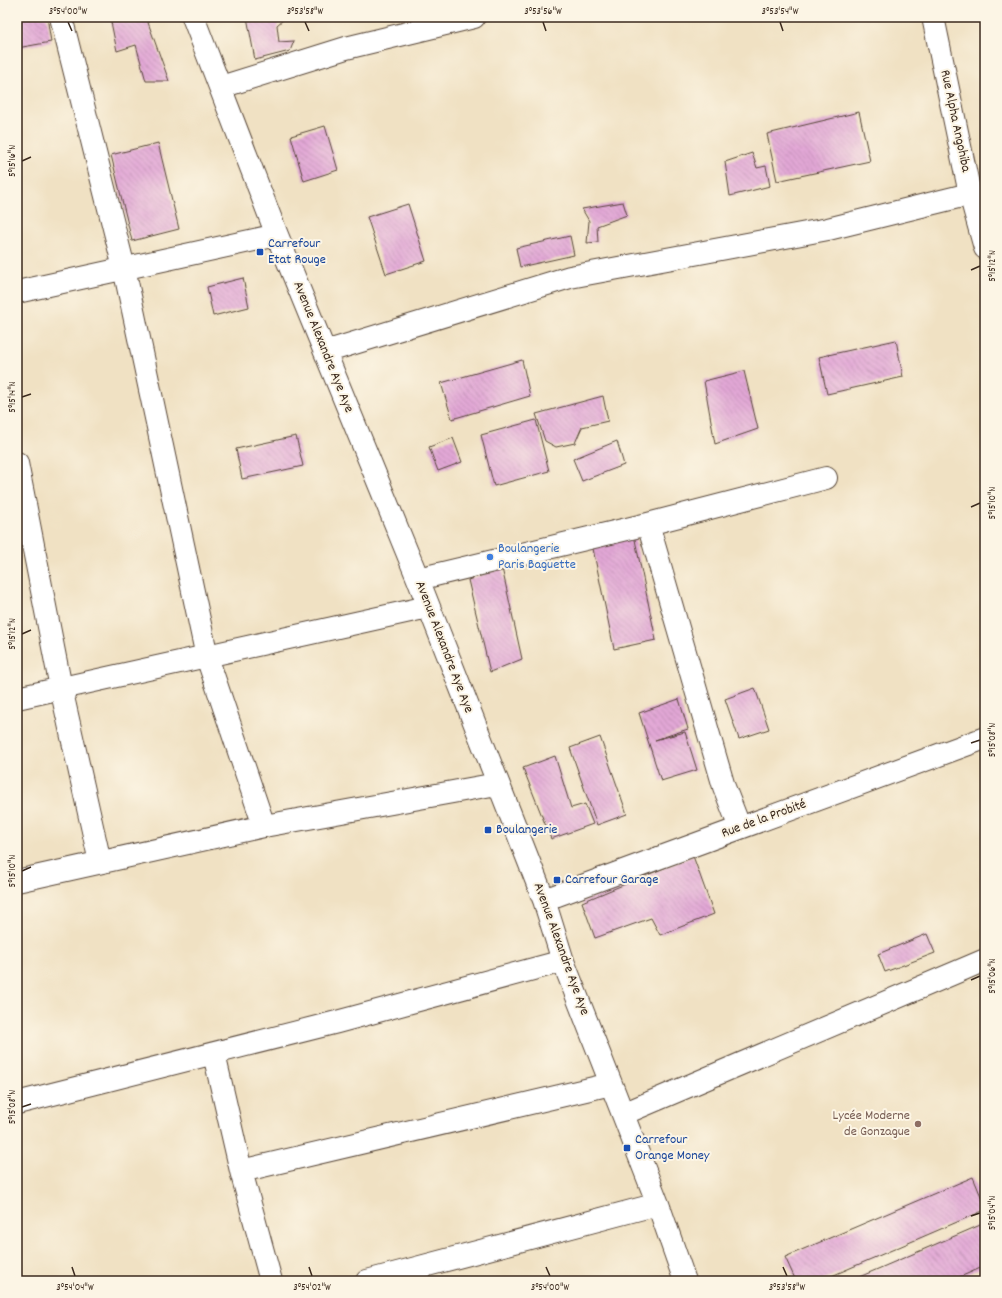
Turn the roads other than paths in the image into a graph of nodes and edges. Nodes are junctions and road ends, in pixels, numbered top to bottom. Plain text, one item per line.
1 (61, 17) edge
2 (193, 17) edge
3 (474, 17) edge
4 (934, 17) edge
5 (221, 87) junction
6 (970, 194) junction
7 (277, 235) junction
8 (985, 248) edge
9 (124, 268) junction
10 (17, 292) edge
11 (325, 352) junction
12 (17, 463) edge
13 (826, 478) dead end
14 (648, 524) junction
15 (418, 580) junction
16 (428, 607) junction
17 (207, 657) junction
18 (62, 688) junction
19 (17, 698) edge
20 (985, 738) edge
21 (498, 784) junction
22 (264, 826) junction
23 (740, 828) junction
24 (100, 862) junction
25 (17, 881) edge
26 (544, 900) junction
27 (985, 960) edge
28 (563, 961) junction
29 (214, 1054) junction
30 (611, 1084) junction
31 (17, 1103) edge
32 (623, 1114) junction
33 (241, 1170) junction
34 (658, 1204) junction
35 (427, 1273) edge
36 (271, 1281) edge
37 (367, 1281) edge
38 (685, 1281) edge

1 - 9 street
2 - 5 street, Avenue Alexandre Aye Aye
3 - 5 street
4 - 6 street, Rue Alpha Angohiba
5 - 7 street, Avenue Alexandre Aye Aye
6 - 8 street, Rue Alpha Angohiba
6 - 11 street
7 - 9 street
7 - 11 street, Avenue Alexandre Aye Aye
9 - 10 street
9 - 17 street
11 - 15 street, Avenue Alexandre Aye Aye
12 - 18 street
13 - 14 street
14 - 15 street
14 - 23 street
15 - 16 street, Avenue Alexandre Aye Aye
16 - 17 street
16 - 21 street, Avenue Alexandre Aye Aye
17 - 18 street
17 - 22 street
18 - 19 street
18 - 24 street
20 - 23 street, Rue de la Probité
21 - 22 street
21 - 26 street, Avenue Alexandre Aye Aye
22 - 24 street
23 - 26 street, Rue de la Probité
24 - 25 street
26 - 28 street, Avenue Alexandre Aye Aye
27 - 32 street
28 - 29 street
28 - 30 street, Avenue Alexandre Aye Aye
29 - 31 street
29 - 33 street
30 - 32 street, Avenue Alexandre Aye Aye
30 - 33 street
32 - 34 street, Avenue Alexandre Aye Aye
33 - 36 street
34 - 35 street
34 - 38 street, Avenue Alexandre Aye Aye
35 - 37 street

